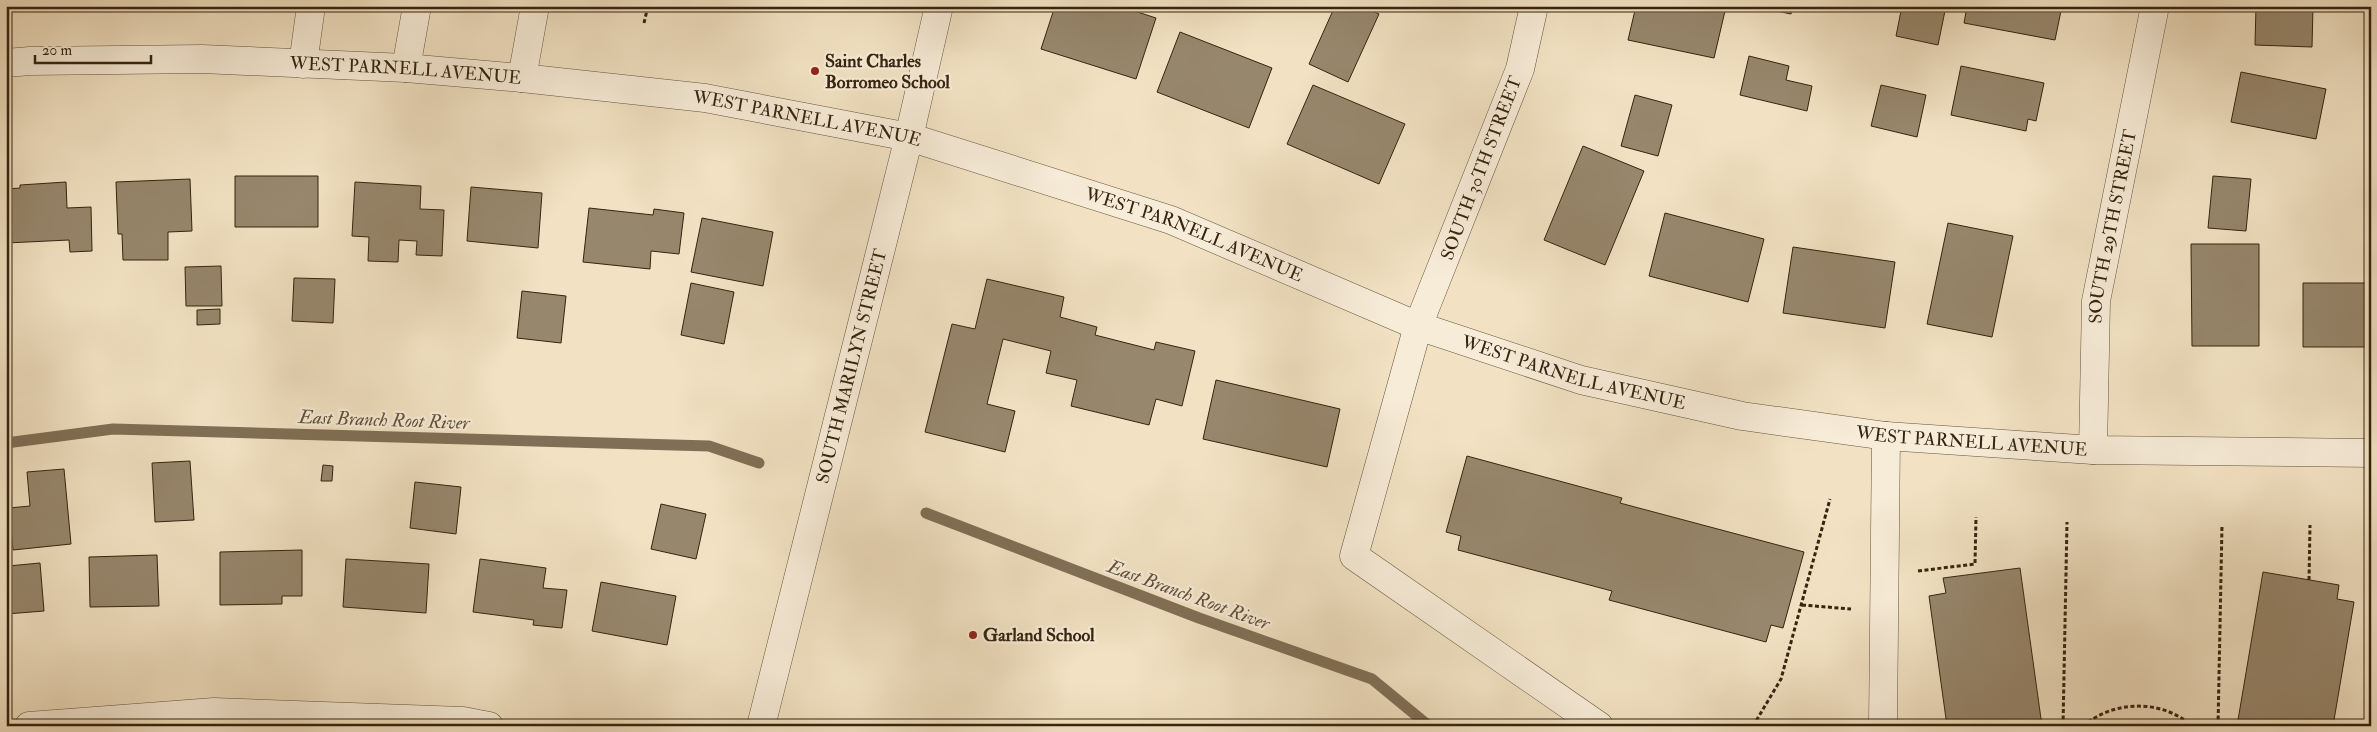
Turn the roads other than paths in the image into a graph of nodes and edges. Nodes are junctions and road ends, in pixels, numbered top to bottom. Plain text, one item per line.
1 (310, 6) edge
2 (417, 6) edge
3 (535, 6) edge
4 (939, 6) edge
5 (1534, 6) edge
6 (2155, 6) edge
7 (6, 63) edge
8 (303, 64) junction
9 (406, 68) junction
10 (522, 78) junction
11 (909, 137) junction
12 (1418, 326) junction
13 (1886, 436) junction
14 (2093, 450) junction
15 (2371, 453) edge
16 (29, 726) edge
17 (489, 726) edge
18 (761, 726) edge
19 (1599, 726) edge
20 (1883, 726) edge

1 - 8 street
2 - 9 street
3 - 10 street
4 - 11 street, SOUTH MARILYN STREET
5 - 12 street, SOUTH 30TH STREET
6 - 14 street, SOUTH 29TH STREET
7 - 8 street, WEST PARNELL AVENUE
8 - 9 street, WEST PARNELL AVENUE
9 - 10 street, WEST PARNELL AVENUE
10 - 11 street, WEST PARNELL AVENUE
11 - 12 street, WEST PARNELL AVENUE
11 - 18 street, SOUTH MARILYN STREET
12 - 13 street, WEST PARNELL AVENUE
12 - 19 street, SOUTH 30TH STREET
13 - 14 street, WEST PARNELL AVENUE
13 - 20 street
14 - 15 street, WEST PARNELL AVENUE
16 - 17 street

